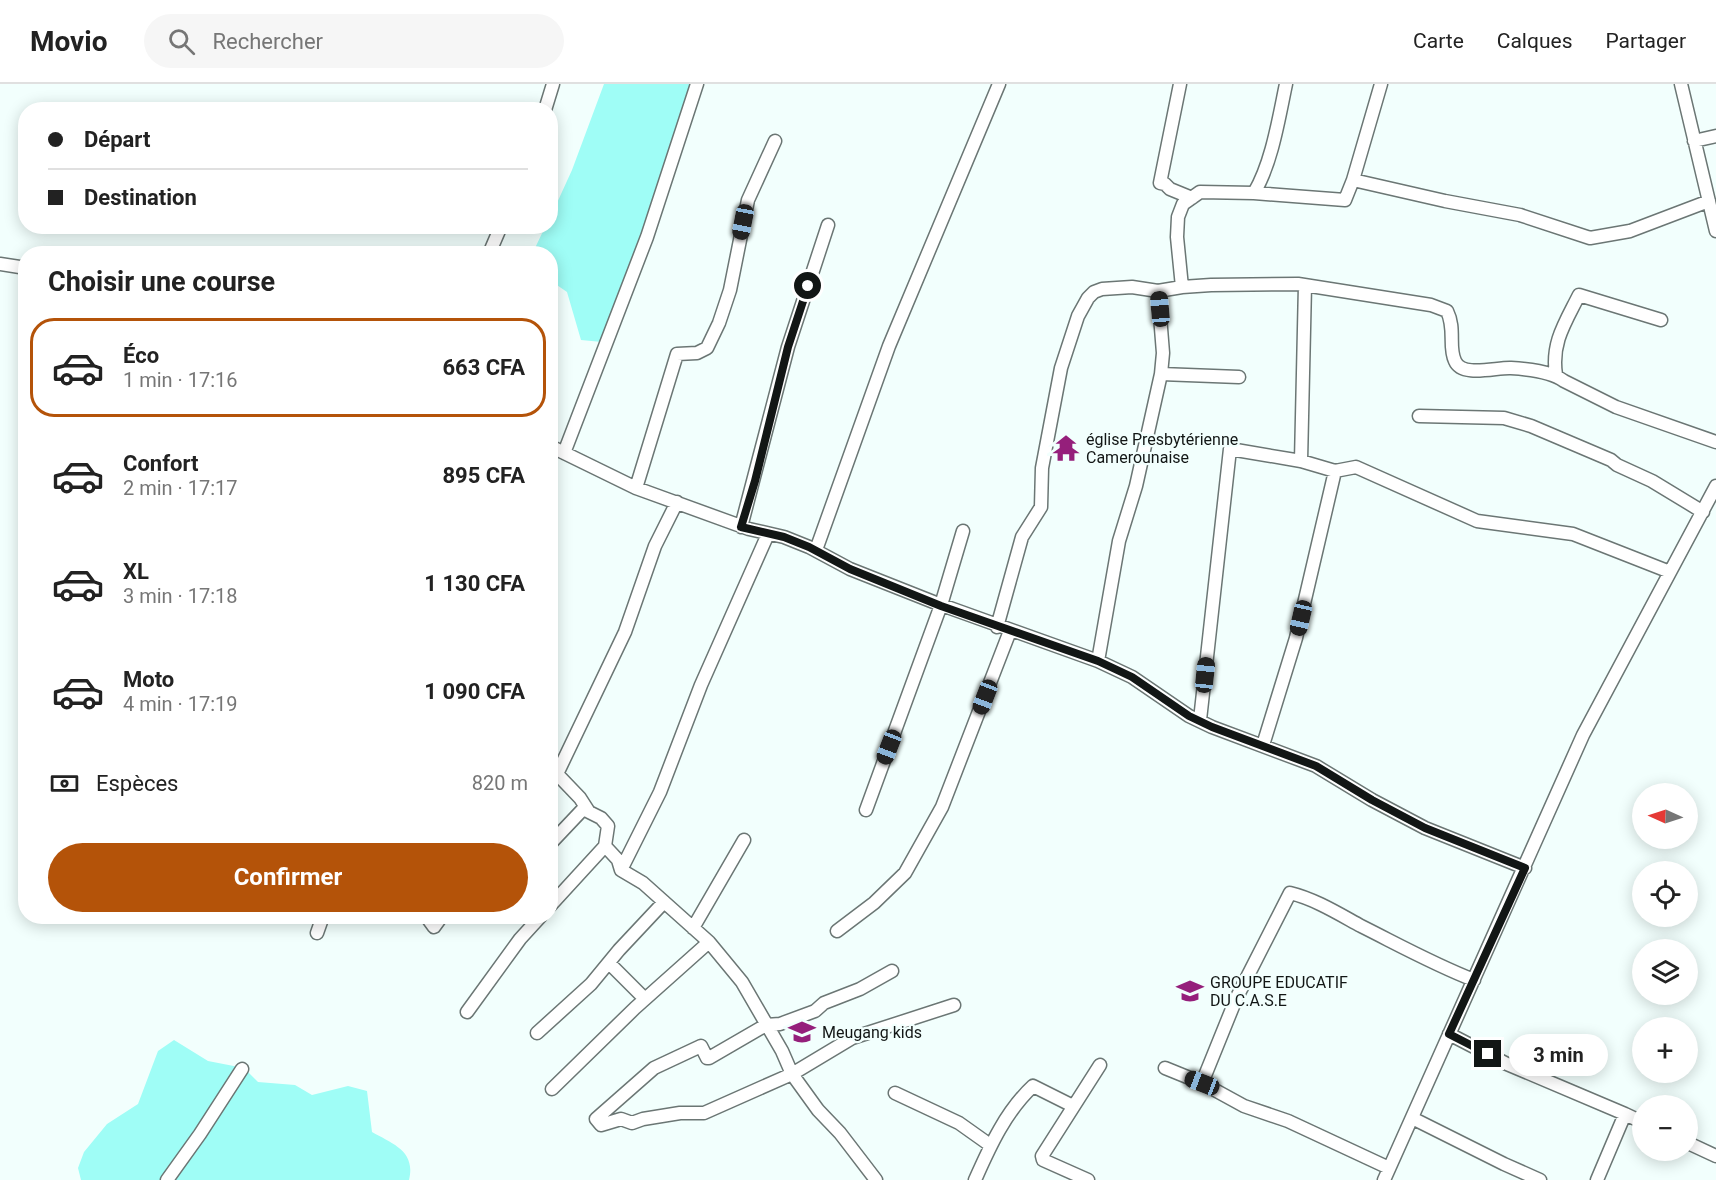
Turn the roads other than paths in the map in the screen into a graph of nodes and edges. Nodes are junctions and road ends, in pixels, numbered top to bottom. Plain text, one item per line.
1 (553, 84) edge
2 (697, 84) edge
3 (999, 84) edge
4 (1180, 84) edge
5 (1286, 84) edge
6 (1381, 84) edge
7 (1682, 84) edge
8 (547, 102) edge
9 (1716, 136) edge
10 (775, 141) dead end
11 (1694, 141) junction
12 (1353, 180) junction
13 (1254, 193) junction
14 (1192, 198) junction
15 (1709, 201) junction
16 (828, 225) dead end
17 (1716, 231) edge
18 (0, 264) edge
19 (18, 267) edge
20 (1305, 285) junction
21 (1182, 287) junction
22 (1158, 291) junction
23 (1661, 320) dead end
24 (1161, 374) junction
25 (1556, 375) junction
26 (1239, 377) dead end
27 (1419, 416) dead end
28 (1716, 442) edge
29 (558, 450) edge
30 (564, 453) junction
31 (1301, 461) junction
32 (1335, 471) junction
33 (1716, 486) edge
34 (636, 488) junction
35 (677, 502) junction
36 (1703, 512) junction
37 (741, 527) junction
38 (963, 531) dead end
39 (768, 534) junction
40 (816, 550) junction
41 (1671, 572) junction
42 (941, 606) junction
43 (997, 627) junction
44 (1010, 631) junction
45 (1098, 661) junction
46 (1200, 720) junction
47 (1263, 745) junction
48 (558, 769) edge
49 (558, 780) edge
50 (585, 807) junction
51 (866, 810) dead end
52 (558, 836) edge
53 (744, 840) dead end
54 (605, 846) junction
55 (1525, 868) junction
56 (621, 870) junction
57 (558, 897) edge
58 (664, 902) junction
59 (320, 924) edge
60 (534, 924) edge
61 (693, 928) junction
62 (837, 931) dead end
63 (317, 933) dead end
64 (709, 942) junction
65 (609, 963) junction
66 (892, 971) dead end
67 (1474, 980) junction
68 (645, 999) junction
69 (954, 1005) dead end
70 (467, 1012) dead end
71 (766, 1025) junction
72 (537, 1033) dead end
73 (1449, 1034) junction
74 (1100, 1065) dead end
75 (1165, 1068) dead end
76 (242, 1070) dead end
77 (792, 1074) junction
78 (1202, 1083) junction
79 (552, 1089) dead end
80 (895, 1093) dead end
81 (1073, 1106) junction
82 (1625, 1114) junction
83 (1632, 1117) edge
84 (1412, 1118) junction
85 (990, 1145) junction
86 (1698, 1148) edge
87 (1716, 1156) edge
88 (1387, 1174) edge
89 (167, 1180) edge
90 (876, 1180) edge
91 (975, 1180) edge
92 (1088, 1180) edge
93 (1540, 1180) edge
94 (1597, 1180) edge

1 - 8 street
2 - 30 street
3 - 40 street
4 - 14 street
5 - 13 street
6 - 12 street
7 - 11 street
9 - 11 street
10 - 34 street
11 - 15 street
12 - 13 street
12 - 15 street
13 - 14 street
14 - 21 street
15 - 17 street
16 - 37 street
18 - 19 street
20 - 21 street
20 - 25 street
20 - 31 street
21 - 22 street
22 - 24 street
22 - 43 street
23 - 25 street
24 - 26 street
24 - 45 street
25 - 28 street
27 - 36 street
29 - 30 street
30 - 34 street
31 - 32 street
31 - 46 street
32 - 41 street
32 - 47 street
33 - 36 street
34 - 35 street
35 - 37 street
35 - 48 street
36 - 41 street
37 - 39 street
38 - 42 street
39 - 40 street
39 - 56 street
40 - 42 street
41 - 55 street
42 - 43 street
42 - 51 street
43 - 44 street
44 - 45 street
44 - 62 street
45 - 46 street
46 - 47 street
47 - 55 street
49 - 50 street
50 - 52 street
50 - 54 street
53 - 61 street
54 - 56 street
54 - 57 street
55 - 67 street
56 - 58 street
58 - 61 street
58 - 65 street
59 - 63 street
60 - 70 street
61 - 64 street
64 - 68 street
64 - 71 street
65 - 68 street
65 - 72 street
66 - 71 street
67 - 73 street
67 - 78 street
68 - 79 street
69 - 77 street
71 - 77 street
71 - 77 street
73 - 82 street
73 - 84 street
74 - 81 street
75 - 78 street
76 - 89 street
77 - 90 street
78 - 88 street
80 - 85 street
81 - 85 street
81 - 92 street
82 - 83 street
82 - 94 street
84 - 88 street
84 - 93 street
85 - 91 street
86 - 87 street

